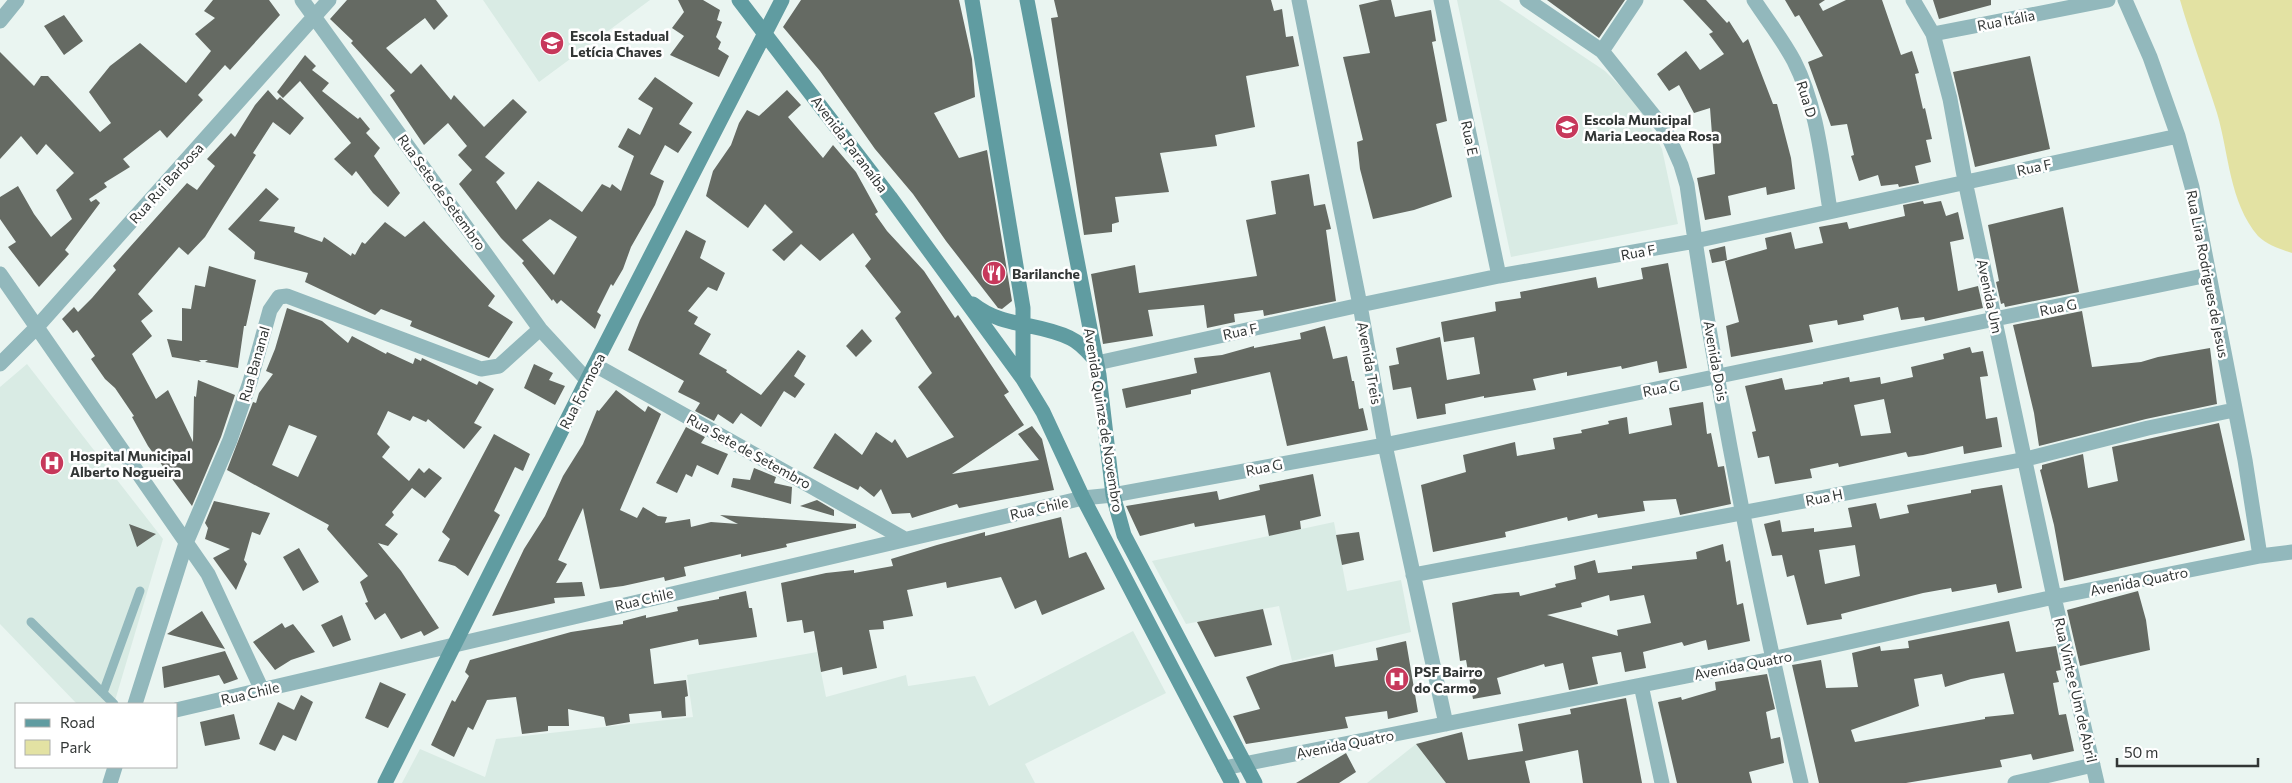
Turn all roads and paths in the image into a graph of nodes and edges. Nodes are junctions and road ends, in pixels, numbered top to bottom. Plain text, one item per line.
1 (17, 0) edge
2 (302, 0) edge
3 (329, 0) edge
4 (739, 0) edge
5 (782, 0) edge
6 (972, 0) edge
7 (1027, 0) edge
8 (1299, 0) edge
9 (1441, 0) edge
10 (1528, 0) edge
11 (1636, 0) edge
12 (1754, 0) edge
13 (1913, 0) edge
14 (2108, 0) edge
15 (2125, 0) edge
16 (314, 17) junction
17 (0, 21) edge
18 (766, 34) junction
19 (1933, 34) junction
20 (1602, 50) junction
21 (2178, 136) junction
22 (1965, 181) junction
23 (1830, 210) junction
24 (1695, 241) junction
25 (0, 274) edge
26 (2208, 275) junction
27 (1499, 276) junction
28 (957, 290) junction
29 (1360, 305) junction
30 (1995, 320) junction
31 (1024, 325) junction
32 (36, 328) junction
33 (540, 329) junction
34 (1096, 362) junction
35 (0, 364) edge
36 (596, 364) junction
37 (1719, 377) junction
38 (1023, 379) junction
39 (588, 380) junction
40 (2234, 410) junction
41 (1384, 445) junction
42 (2026, 460) junction
43 (1113, 495) junction
44 (1082, 498) junction
45 (1743, 513) junction
46 (903, 538) junction
47 (186, 543) junction
48 (2292, 552) edge
49 (2260, 556) junction
50 (1413, 575) junction
51 (140, 591) dead end
52 (2054, 598) junction
53 (31, 622) dead end
54 (456, 643) junction
55 (1772, 660) junction
56 (1641, 685) junction
57 (262, 690) junction
58 (103, 693) junction
59 (113, 703) edge
60 (135, 703) edge
61 (178, 710) edge
62 (1446, 724) junction
63 (1244, 764) junction
64 (2094, 765) junction
65 (115, 768) edge
66 (1224, 768) junction
67 (110, 783) edge
68 (385, 783) edge
69 (1232, 783) edge
70 (1255, 783) edge
71 (1662, 783) edge
72 (1801, 783) edge
73 (2015, 783) edge
74 (2097, 783) edge

1 - 17 street
2 - 16 street, Rua Sete de Setembro
3 - 16 street, Rua Rui Barbosa
4 - 18 street, Avenida Paranaíba
5 - 18 street, Rua Formosa
6 - 31 street
7 - 34 street, Avenida Quinze de Novembro
8 - 29 street, Avenida Treis
9 - 27 street, Rua E
10 - 20 street, Avenida Dois
11 - 20 street
12 - 23 street, Rua D
13 - 19 street, Avenida Um
14 - 19 street, Rua Itália
15 - 21 street, Rua Lira Rodrigues de Jesus
16 - 32 street, Rua Rui Barbosa
16 - 33 street, Rua Sete de Setembro
18 - 28 street, Avenida Paranaíba
18 - 36 street, Rua Formosa
19 - 22 street, Avenida Um
20 - 24 street, Avenida Dois
21 - 22 street, Rua F
21 - 26 street, Rua Lira Rodrigues de Jesus
22 - 23 street, Rua F
22 - 30 street, Avenida Um
23 - 24 street, Rua F
24 - 27 street, Rua F
24 - 37 street, Avenida Dois
25 - 32 street
26 - 30 street, Rua G
26 - 40 street, Rua Lira Rodrigues de Jesus
27 - 29 street, Rua F
28 - 31 street
28 - 38 street, Avenida Quinze de Novembro
29 - 34 street, Rua F
29 - 41 street, Avenida Treis
30 - 37 street, Rua G
30 - 42 street, Avenida Um
31 - 34 street
31 - 38 street
32 - 35 street, Rua Rui Barbosa
32 - 47 street
33 - 39 street, Rua Sete de Setembro
33 - 47 street, Rua Bananal
34 - 43 street, Avenida Quinze de Novembro
36 - 39 street, Rua Formosa
36 - 46 street, Rua Sete de Setembro
37 - 41 street, Rua G
37 - 45 street, Avenida Dois
38 - 44 street, Avenida Quinze de Novembro
39 - 54 street, Rua Formosa
40 - 42 street, Rua H
40 - 49 street, Rua Lira Rodrigues de Jesus
41 - 43 street, Rua G
41 - 50 street, Avenida Treis
42 - 45 street, Rua H
42 - 52 street, Avenida Um
43 - 44 street, Rua Chile
43 - 63 street, Avenida Quinze de Novembro
44 - 46 street, Rua Chile
44 - 66 street, Avenida Quinze de Novembro
45 - 50 street, Rua H
45 - 55 street, Avenida Dois
46 - 54 street, Rua Chile
47 - 57 street
47 - 60 street, Rua Bananal
48 - 49 street, Avenida Quatro
49 - 52 street, Avenida Quatro
50 - 62 street, Avenida Treis
51 - 58 lane
52 - 55 street, Avenida Quatro
52 - 64 street, Rua Vinte e Um de Abril
53 - 58 lane
54 - 57 street, Rua Chile
54 - 68 street, Rua Formosa
55 - 56 street, Avenida Quatro
55 - 72 street, Avenida Dois
56 - 62 street, Avenida Quatro
56 - 71 street
57 - 61 street, Rua Chile
58 - 59 lane
62 - 63 street, Avenida Quatro
63 - 66 street, Avenida Quatro
63 - 70 street, Avenida Quinze de Novembro
64 - 73 street
64 - 74 street, Rua Vinte e Um de Abril
65 - 67 street
66 - 69 street, Avenida Quinze de Novembro

